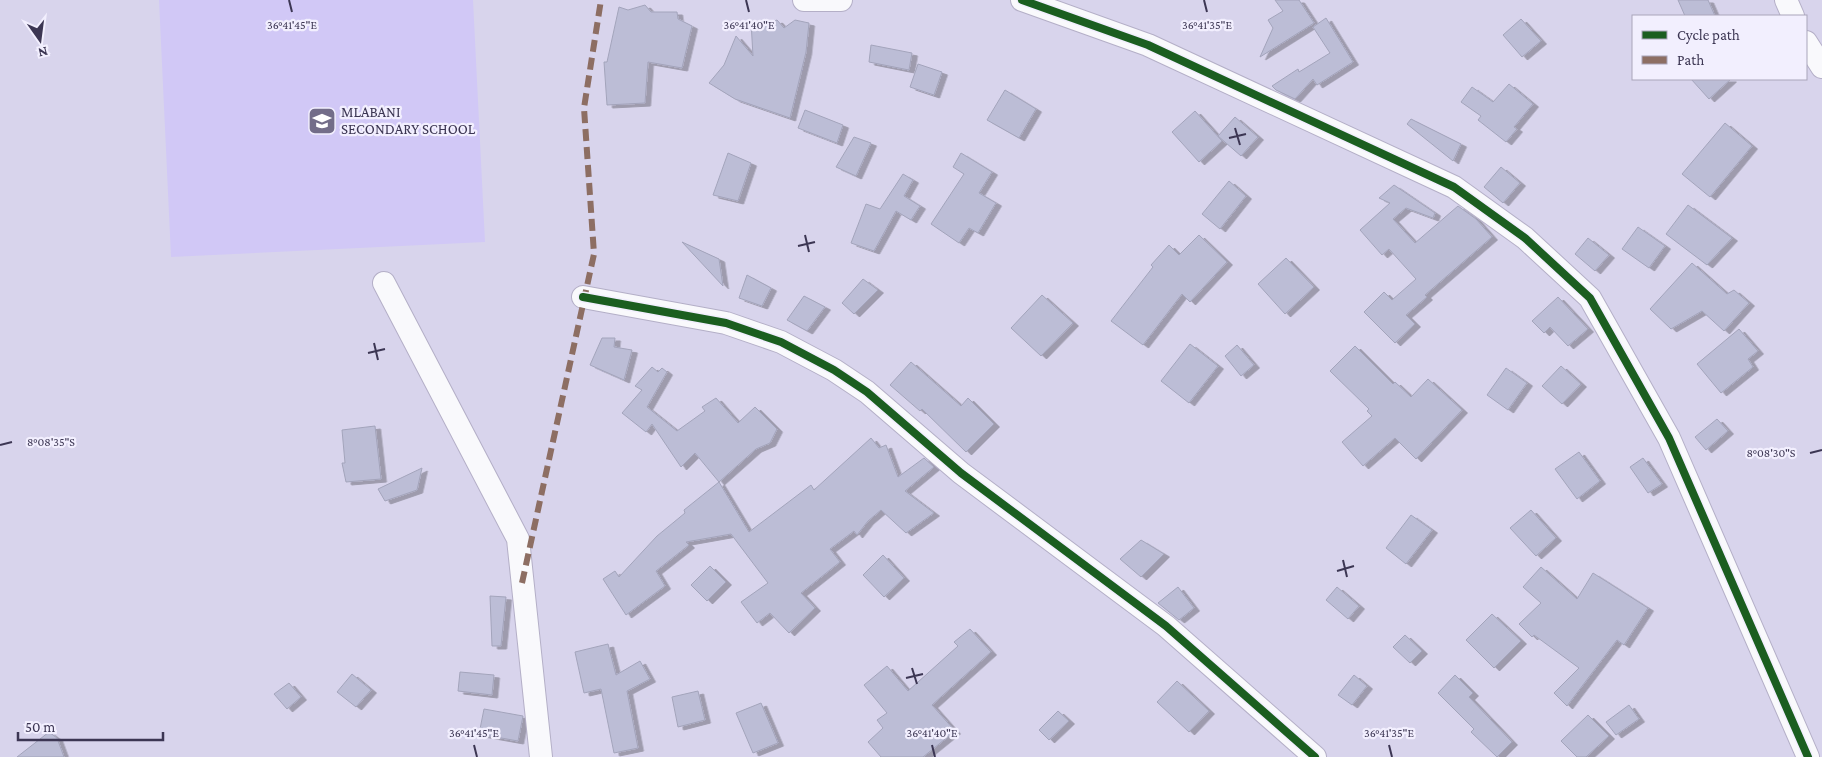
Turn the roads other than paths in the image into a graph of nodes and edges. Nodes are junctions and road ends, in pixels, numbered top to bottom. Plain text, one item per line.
1 (804, 0) edge
2 (841, 0) edge
3 (1022, 0) edge
4 (1786, 0) edge
5 (1793, 15) edge
6 (1807, 44) edge
7 (1822, 67) edge
8 (384, 283) dead end
9 (583, 297) dead end
10 (541, 757) edge
11 (1315, 757) edge
12 (1808, 757) edge

1 - 2 street
3 - 12 street
4 - 5 street
6 - 7 street
8 - 10 street
9 - 11 street

